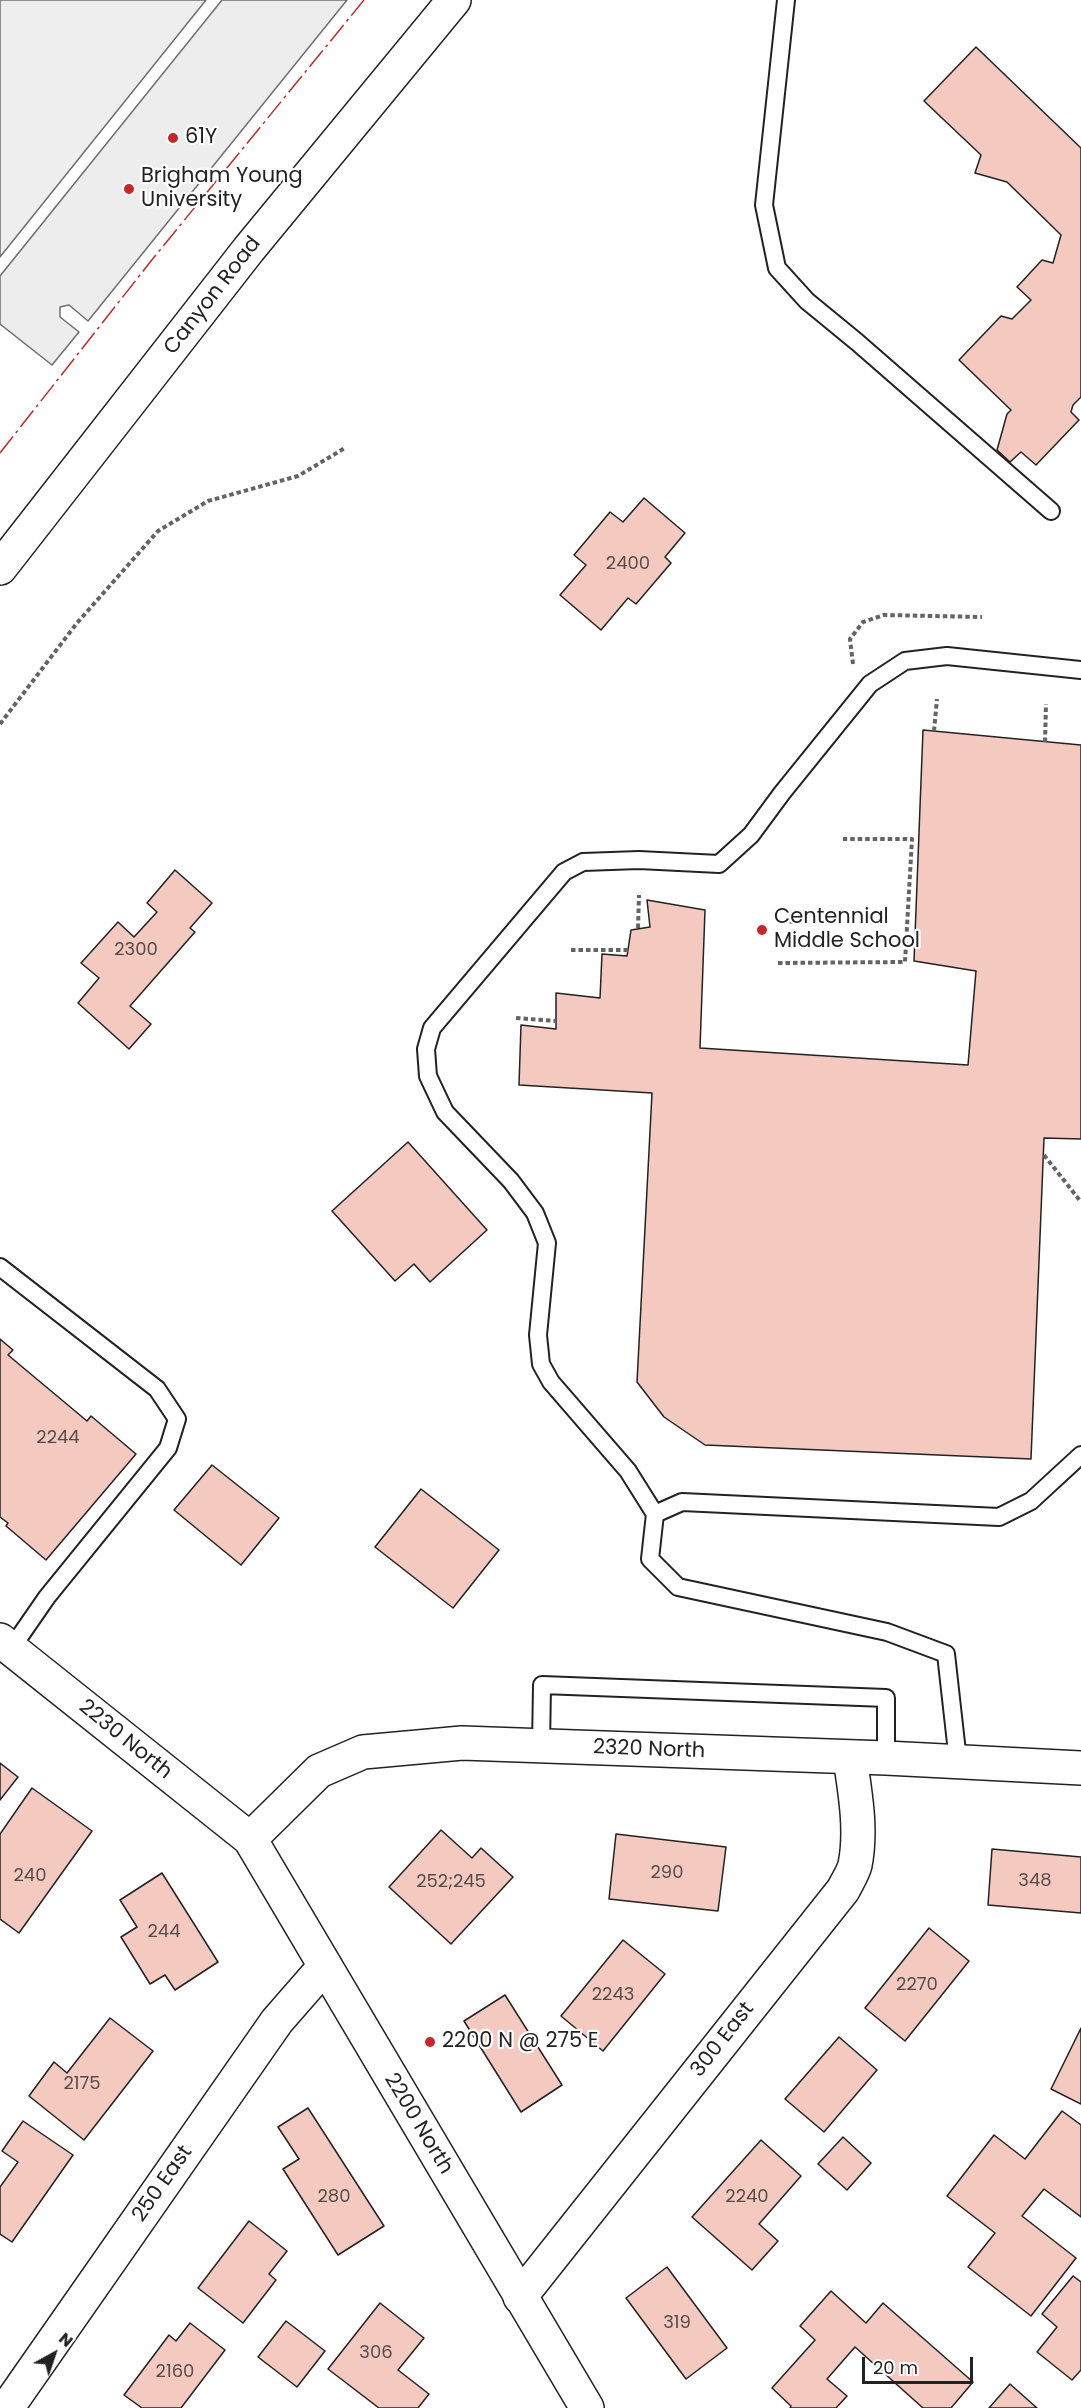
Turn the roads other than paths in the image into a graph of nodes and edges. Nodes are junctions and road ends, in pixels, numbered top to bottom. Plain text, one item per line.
1 (454, 0) edge
2 (786, 0) edge
3 (1051, 511) dead end
4 (0, 568) edge
5 (1081, 670) edge
6 (0, 1267) edge
7 (1081, 1455) edge
8 (655, 1514) junction
9 (6, 1645) edge
10 (541, 1746) junction
11 (850, 1758) junction
12 (886, 1758) junction
13 (958, 1761) junction
14 (1081, 1768) edge
15 (250, 1839) junction
16 (325, 1966) junction
17 (520, 2297) junction
18 (7, 2408) edge
19 (587, 2408) edge

1 - 4 street, Canyon Road
2 - 3 lane
5 - 8 lane
6 - 9 lane
7 - 8 lane
8 - 13 lane
9 - 15 street, 2230 North
10 - 11 street, 2320 North
10 - 12 lane
10 - 15 street, 2320 North
11 - 12 street, 2320 North
11 - 17 street, 300 East
12 - 13 street, 2320 North
13 - 14 street, 2320 North
15 - 16 street, 2200 North
16 - 17 street, 2200 North
16 - 18 street, 250 East
17 - 19 street, 2200 North

